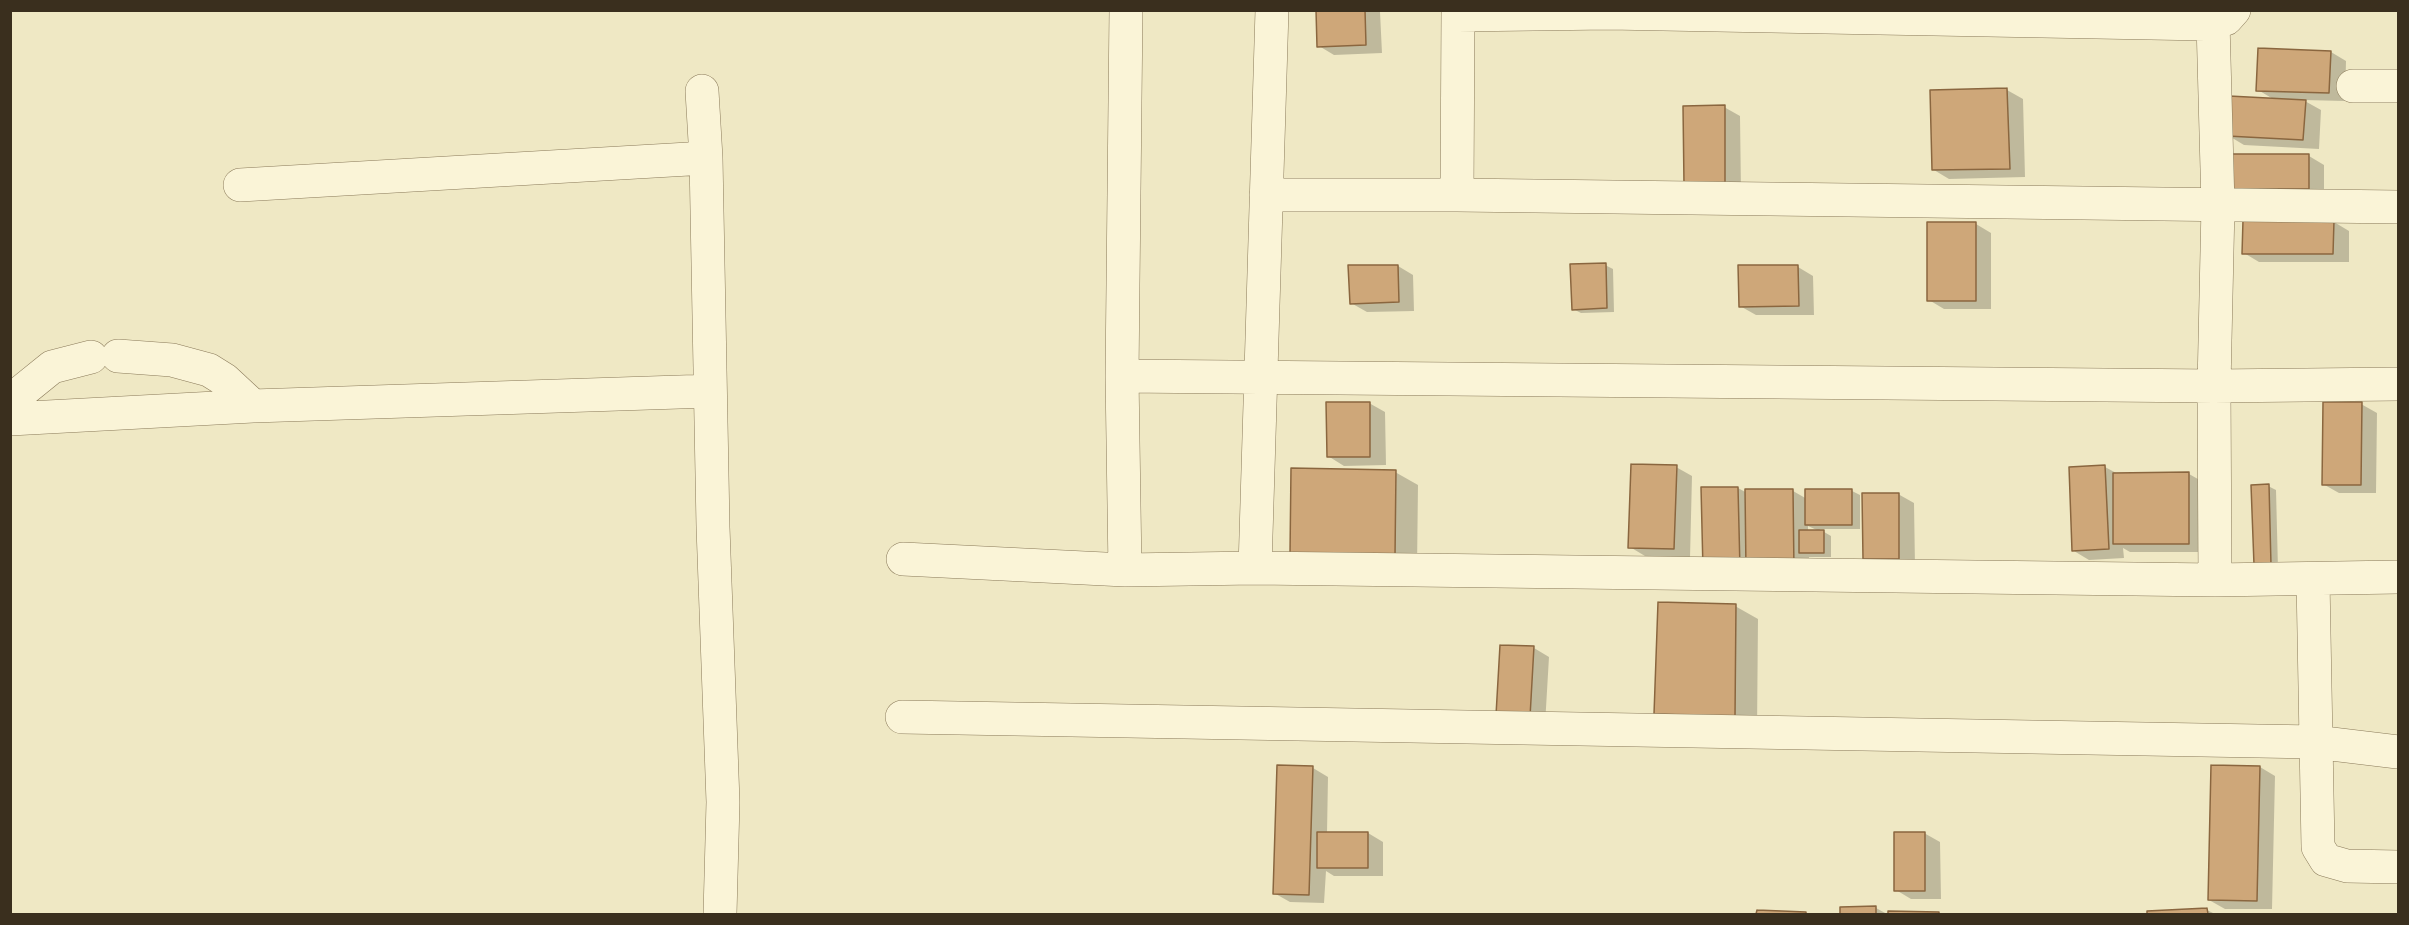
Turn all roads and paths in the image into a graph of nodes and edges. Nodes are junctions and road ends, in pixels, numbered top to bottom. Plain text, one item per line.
1 (1126, 10) edge
2 (1272, 10) edge
3 (1609, 12) edge
4 (1458, 13) edge
5 (2223, 16) edge
6 (2353, 86) dead end
7 (2398, 86) edge
8 (702, 91) dead end
9 (706, 158) junction
10 (240, 185) dead end
11 (1266, 195) junction
12 (1457, 195) junction
13 (2218, 206) junction
14 (2398, 207) edge
15 (1122, 376) junction
16 (1262, 376) junction
17 (2398, 384) edge
18 (2214, 386) junction
19 (710, 391) junction
20 (10, 401) edge
21 (253, 406) junction
22 (10, 419) edge
23 (903, 559) dead end
24 (1255, 568) junction
25 (1125, 570) junction
26 (2398, 578) edge
27 (2215, 580) junction
28 (2313, 580) junction
29 (902, 717) dead end
30 (2315, 742) junction
31 (2398, 752) edge
32 (2398, 867) edge
33 (720, 915) edge

1 - 15 street
2 - 11 street
3 - 4 street
3 - 5 street
4 - 12 street
5 - 13 street
6 - 7 street
8 - 9 street
9 - 10 street
9 - 19 street
11 - 12 street
11 - 16 street
12 - 13 street
13 - 14 street
13 - 18 street
15 - 16 street
15 - 25 street
16 - 18 street
16 - 24 street
17 - 18 street
18 - 27 street
19 - 21 street
19 - 33 street
20 - 21 street
21 - 22 street
23 - 25 street
24 - 25 street
24 - 27 street
26 - 28 street
27 - 28 street
28 - 30 street
29 - 30 street
30 - 31 street
30 - 32 street

